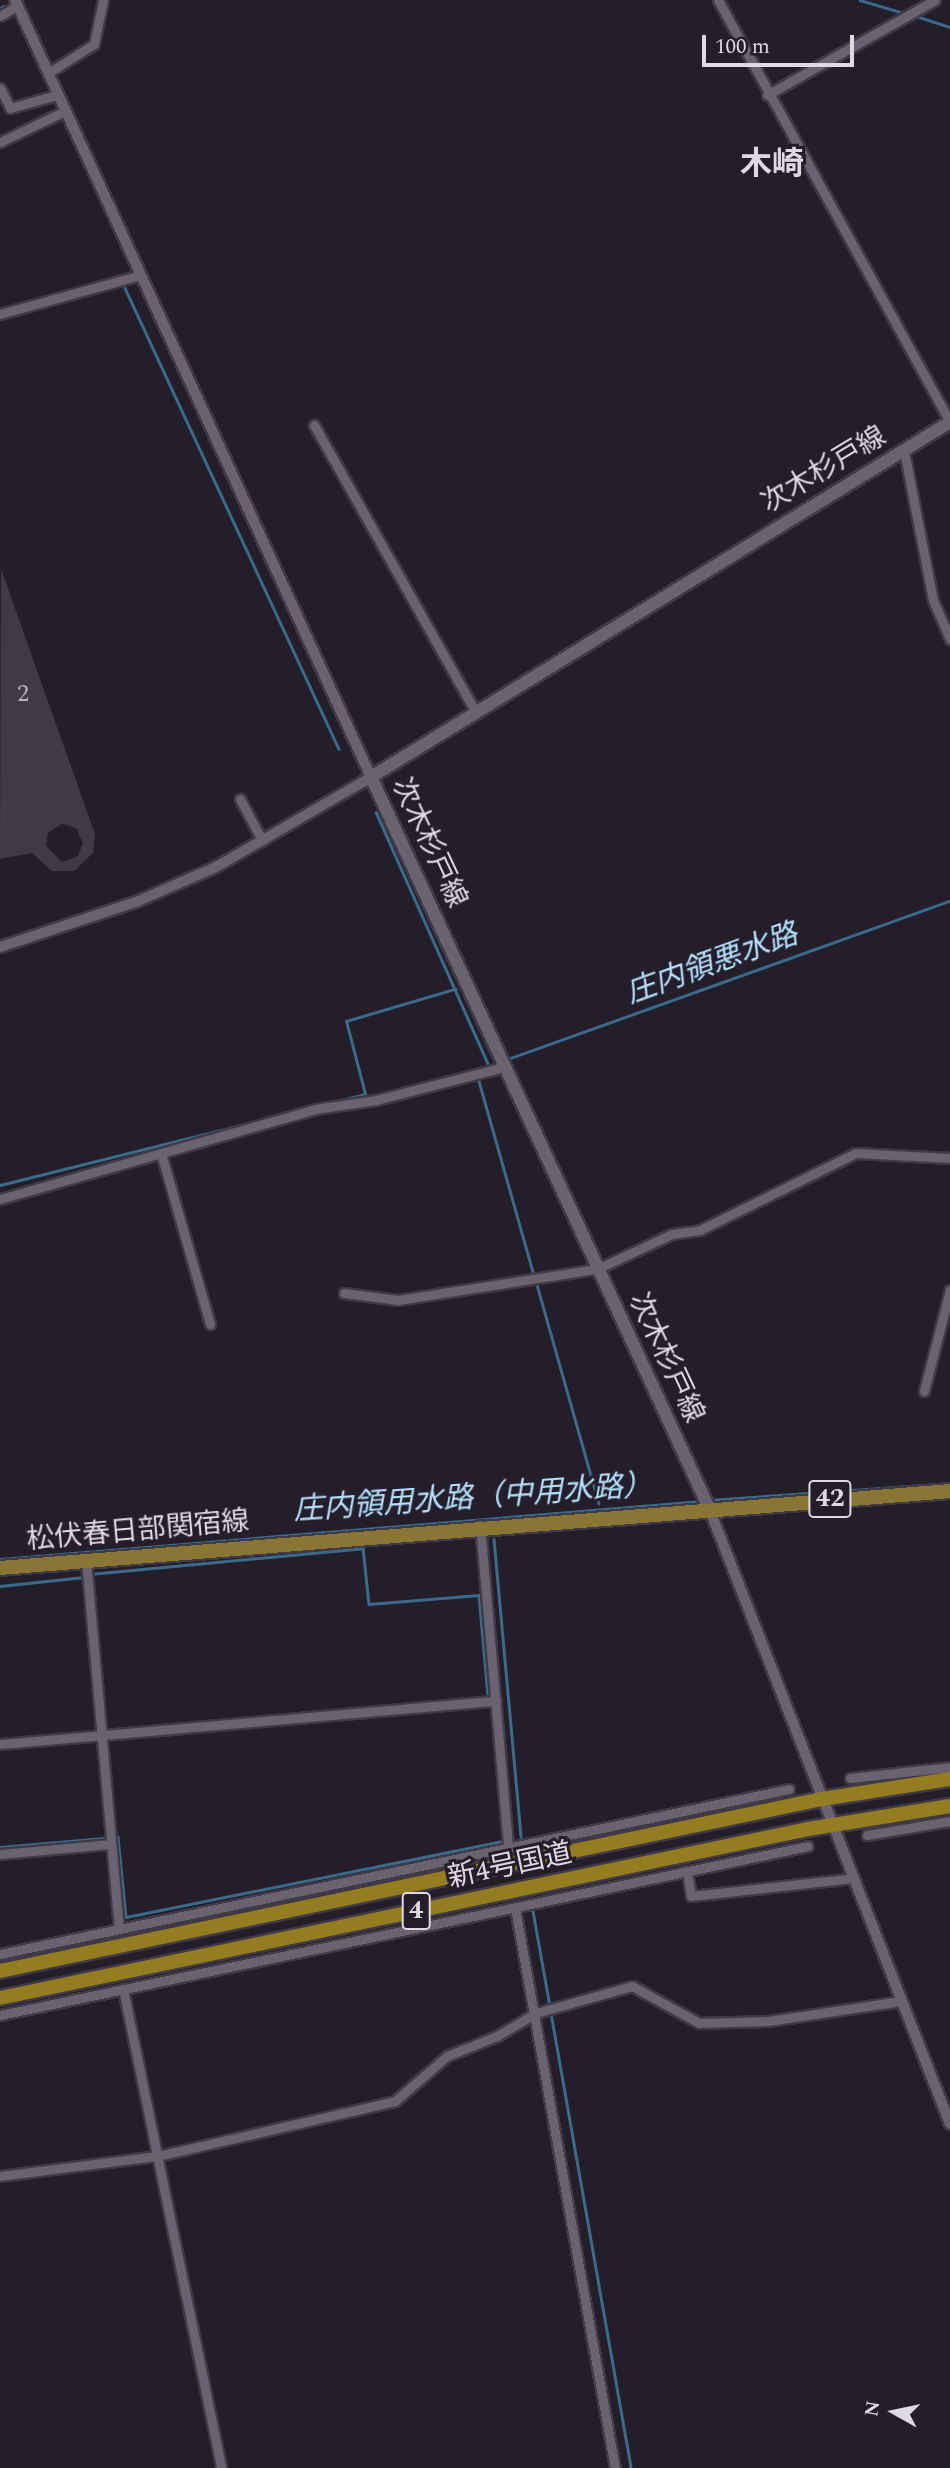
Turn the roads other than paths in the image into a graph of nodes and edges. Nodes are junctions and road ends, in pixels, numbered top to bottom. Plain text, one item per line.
1 (103, 0) edge
2 (718, 0) edge
3 (934, 0) edge
4 (17, 3) edge
5 (0, 16) edge
6 (48, 73) junction
7 (0, 88) edge
8 (57, 95) junction
9 (767, 95) junction
10 (65, 111) junction
11 (0, 142) edge
12 (141, 275) junction
13 (0, 314) edge
14 (950, 422) edge
15 (314, 425) dead end
16 (904, 451) junction
17 (950, 639) edge
18 (476, 713) junction
19 (371, 777) junction
20 (240, 799) dead end
21 (262, 841) junction
22 (0, 947) edge
23 (504, 1067) junction
24 (161, 1153) junction
25 (950, 1158) edge
26 (0, 1199) edge
27 (597, 1269) junction
28 (950, 1290) edge
29 (344, 1293) dead end
30 (210, 1324) dead end
31 (924, 1391) dead end
32 (950, 1491) edge
33 (709, 1508) junction
34 (480, 1525) junction
35 (86, 1560) junction
36 (0, 1568) edge
37 (496, 1702) junction
38 (101, 1735) junction
39 (0, 1744) edge
40 (950, 1767) edge
41 (850, 1778) dead end
42 (950, 1779) edge
43 (789, 1789) dead end
44 (822, 1799) junction
45 (950, 1806) edge
46 (705, 1817) junction
47 (950, 1821) edge
48 (832, 1825) junction
49 (867, 1835) dead end
50 (110, 1844) junction
51 (758, 1846) junction
52 (808, 1846) dead end
53 (508, 1848) junction
54 (0, 1854) edge
55 (687, 1871) junction
56 (853, 1878) junction
57 (515, 1908) junction
58 (119, 1929) junction
59 (0, 1954) edge
60 (136, 1970) junction
61 (0, 1971) edge
62 (140, 1985) junction
63 (123, 1989) junction
64 (0, 1998) edge
65 (902, 2001) junction
66 (536, 2013) junction
67 (0, 2015) edge
68 (950, 2124) edge
69 (157, 2157) junction
70 (0, 2176) edge
71 (222, 2468) edge
72 (615, 2468) edge

1 - 6 street
2 - 9 street
3 - 9 street
4 - 5 street
4 - 6 street
6 - 8 street
7 - 8 street
8 - 10 street
9 - 14 street
10 - 11 street
10 - 12 street
12 - 13 street
12 - 19 street
14 - 16 main road, 次木杉戸線
15 - 18 street
16 - 17 street
16 - 18 main road, 次木杉戸線
18 - 19 main road, 次木杉戸線
19 - 21 street
19 - 23 main road, 次木杉戸線
20 - 21 street
21 - 22 street
23 - 24 street
23 - 27 main road, 次木杉戸線
24 - 26 street
24 - 30 street
25 - 27 street
27 - 29 street
27 - 33 main road, 次木杉戸線
28 - 31 street
32 - 33 main road, 松伏春日部関宿線 / 42
33 - 34 main road, 松伏春日部関宿線 / 42
33 - 44 street
34 - 35 main road, 松伏春日部関宿線 / 42
34 - 37 street
35 - 36 main road, 松伏春日部関宿線 / 42
35 - 38 street
37 - 38 street
37 - 53 street
38 - 39 street
38 - 50 street
40 - 41 street
42 - 44 highway, 新4号国道 / 4
43 - 46 street
44 - 46 highway, 新4号国道 / 4
44 - 48 street
45 - 48 highway, 新4号国道 / 4
46 - 53 street
46 - 61 highway, 新4号国道 / 4
47 - 49 street
48 - 51 highway, 新4号国道 / 4
48 - 56 street
50 - 54 street
50 - 58 street
51 - 52 street
51 - 55 street
51 - 60 highway, 新4号国道 / 4
53 - 58 street
55 - 56 street
55 - 57 street
56 - 65 street
57 - 62 street
57 - 66 street
58 - 59 street
60 - 62 street
60 - 64 highway, 新4号国道 / 4
62 - 63 street
63 - 67 street
63 - 69 street
65 - 66 street
65 - 68 street
66 - 69 street
66 - 72 street
69 - 70 street
69 - 71 street

